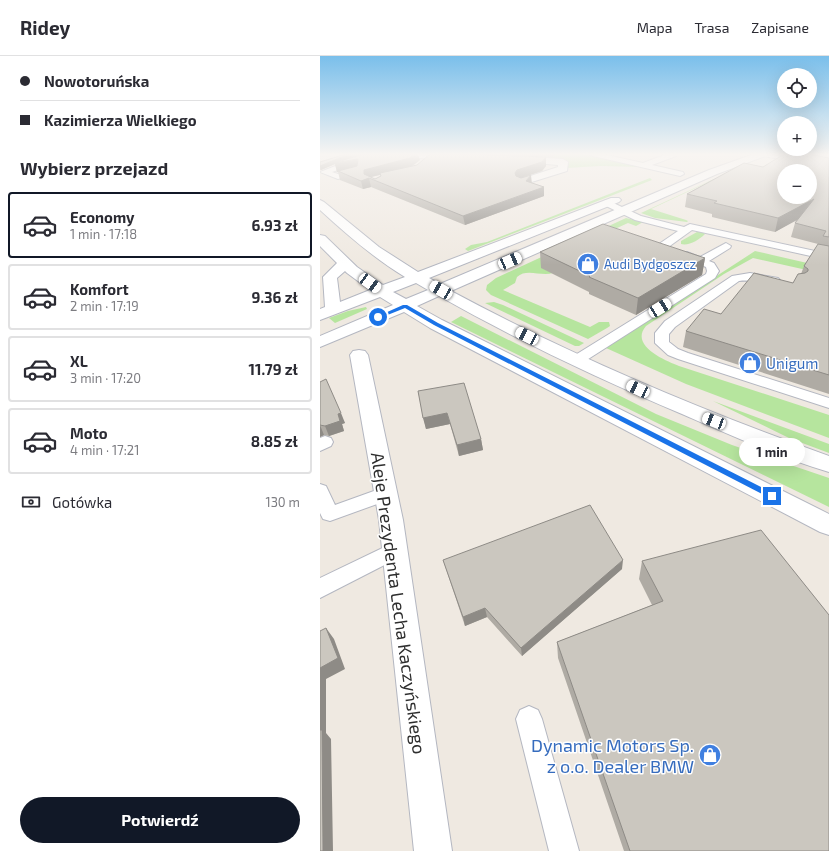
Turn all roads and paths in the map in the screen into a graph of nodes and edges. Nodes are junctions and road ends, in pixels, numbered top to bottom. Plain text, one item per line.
1 (670, 191) edge
2 (629, 194) dead end
3 (607, 203) junction
4 (320, 204) edge
5 (623, 212) junction
6 (686, 230) junction
7 (320, 239) edge
8 (726, 246) dead end
9 (829, 257) edge
10 (702, 260) junction
11 (344, 264) junction
12 (417, 276) junction
13 (784, 282) edge
14 (441, 290) junction
15 (381, 291) junction
16 (405, 306) junction
17 (327, 312) edge
18 (320, 342) edge
19 (359, 355) dead end
20 (577, 360) junction
21 (829, 403) edge
22 (829, 464) edge
23 (320, 491) edge
24 (386, 494) junction
25 (829, 525) edge
26 (394, 550) junction
27 (320, 589) edge
28 (529, 719) dead end
29 (433, 851) edge
30 (564, 851) edge

1 - 5 main road
2 - 3 main road
3 - 5 lane
3 - 12 main road
4 - 12 main road
5 - 6 lane
5 - 14 main road
6 - 9 lane
6 - 10 lane
7 - 11 main road
8 - 10 lane
10 - 20 lane
11 - 15 main road
11 - 17 main road
12 - 14 main road
12 - 15 main road
13 - 21 lane
14 - 16 main road
14 - 20 main road
15 - 16 main road
15 - 17 main road
16 - 18 main road
16 - 25 main road
19 - 24 main road, Aleje Prezydenta Lecha Kaczyńskiego
20 - 22 main road
23 - 24 lane
24 - 26 main road, Aleje Prezydenta Lecha Kaczyńskiego
26 - 27 lane
26 - 29 main road, Aleje Prezydenta Lecha Kaczyńskiego
28 - 30 lane

